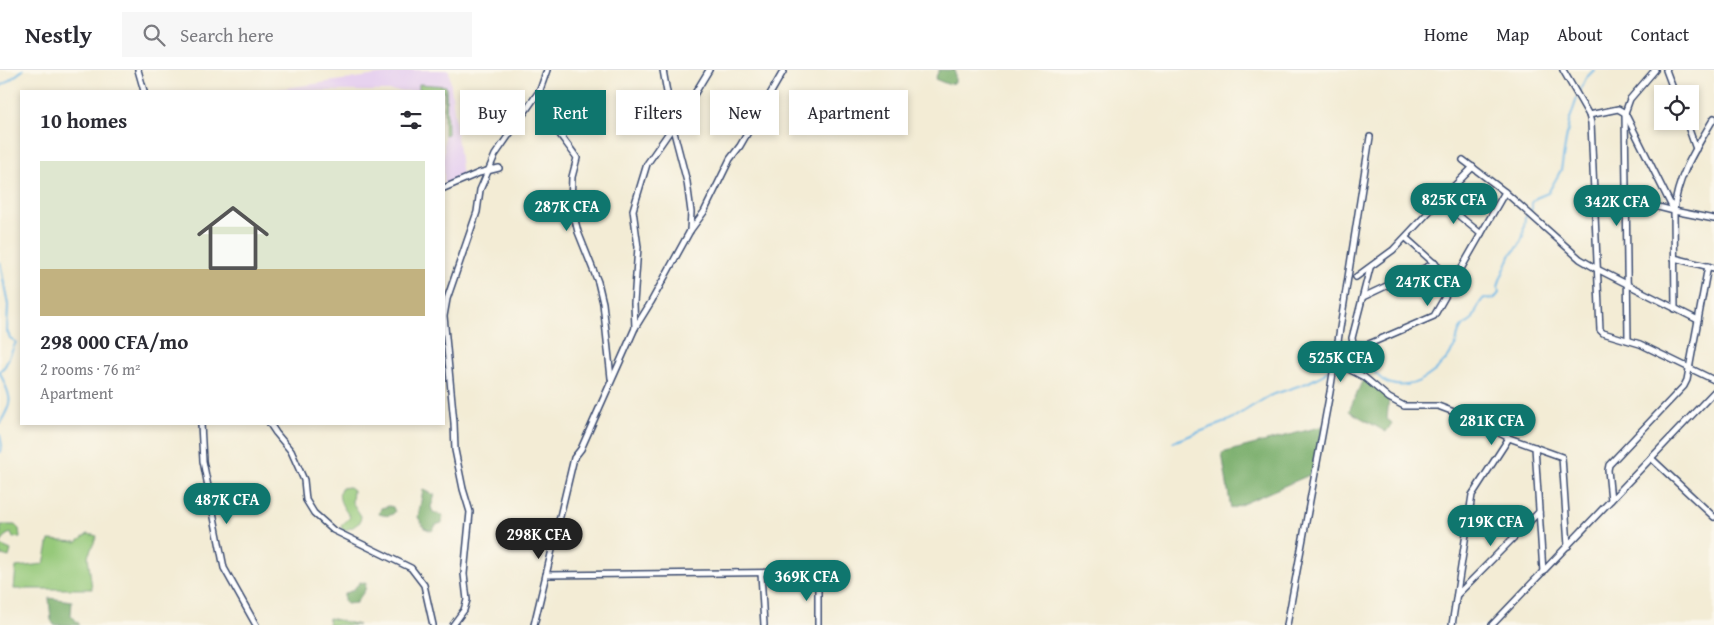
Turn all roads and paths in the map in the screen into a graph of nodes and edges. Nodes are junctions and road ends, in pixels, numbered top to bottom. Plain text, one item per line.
1 (138, 70) edge
2 (547, 70) edge
3 (663, 70) edge
4 (709, 70) edge
5 (784, 70) edge
6 (1563, 70) edge
7 (1655, 70) edge
8 (1666, 70) edge
9 (1672, 85) edge
10 (144, 90) edge
11 (540, 90) edge
12 (666, 90) edge
13 (697, 90) edge
14 (535, 97) edge
15 (1626, 113) junction
16 (1589, 115) junction
17 (1714, 118) edge
18 (1689, 130) edge
19 (559, 135) edge
20 (667, 135) edge
21 (674, 135) edge
22 (1370, 137) dead end
23 (1696, 149) junction
24 (1462, 160) dead end
25 (499, 168) dead end
26 (1473, 168) junction
27 (489, 171) junction
28 (445, 188) edge
29 (1505, 192) junction
30 (1626, 199) junction
31 (1440, 200) junction
32 (1674, 212) junction
33 (1714, 219) edge
34 (690, 231) junction
35 (1481, 234) junction
36 (1406, 238) junction
37 (1674, 258) junction
38 (1435, 264) junction
39 (1711, 267) edge
40 (1370, 268) junction
41 (1597, 269) junction
42 (1356, 277) dead end
43 (1454, 281) junction
44 (1628, 285) junction
45 (1363, 297) junction
46 (1675, 309) junction
47 (445, 312) edge
48 (1698, 320) junction
49 (445, 327) edge
50 (635, 328) junction
51 (1628, 340) junction
52 (1334, 362) junction
53 (1689, 368) junction
54 (1714, 380) edge
55 (611, 381) junction
56 (1714, 392) edge
57 (200, 425) edge
58 (271, 425) edge
59 (1509, 438) junction
60 (1535, 447) junction
61 (1651, 458) junction
62 (1611, 500) junction
63 (1539, 512) junction
64 (1714, 517) edge
65 (1568, 546) junction
66 (1542, 572) junction
67 (761, 573) junction
68 (546, 574) junction
69 (1457, 595) junction
70 (256, 625) edge
71 (432, 625) edge
72 (453, 625) edge
73 (534, 625) edge
74 (764, 625) edge
75 (818, 625) edge
76 (1287, 625) edge
77 (1452, 625) edge
78 (1492, 625) edge

1 - 10 street
2 - 11 street
3 - 12 street
4 - 13 street
5 - 34 street
6 - 16 street
7 - 15 street
8 - 9 street
14 - 27 street
15 - 16 street
15 - 30 street
15 - 32 street
16 - 41 street
17 - 23 street
18 - 23 street
19 - 55 street
20 - 50 street
21 - 34 street
22 - 52 street
23 - 32 street
24 - 26 street
25 - 27 street
26 - 29 street
26 - 31 street
27 - 28 street
27 - 47 street
29 - 35 street
29 - 41 street
30 - 32 street
30 - 44 street
31 - 35 street
31 - 36 street
32 - 33 street
32 - 37 street
34 - 50 street
35 - 43 street
36 - 38 street
36 - 40 street
37 - 39 street
37 - 46 street
38 - 43 street
38 - 45 street
39 - 48 street
40 - 42 street
40 - 45 street
41 - 44 street
41 - 51 street
43 - 45 street
44 - 46 street
44 - 51 street
46 - 48 street
48 - 53 street
49 - 72 street
50 - 55 street
51 - 53 street
52 - 59 street
52 - 76 street
53 - 54 street
53 - 62 street
55 - 68 street
56 - 61 street
57 - 70 street
58 - 71 street
59 - 60 street
59 - 69 street
60 - 63 street
60 - 65 street
61 - 62 street
61 - 64 street
62 - 65 street
63 - 66 street
63 - 69 street
65 - 66 street
66 - 78 street
67 - 68 street
67 - 74 street
67 - 75 street
68 - 73 street
69 - 77 street

